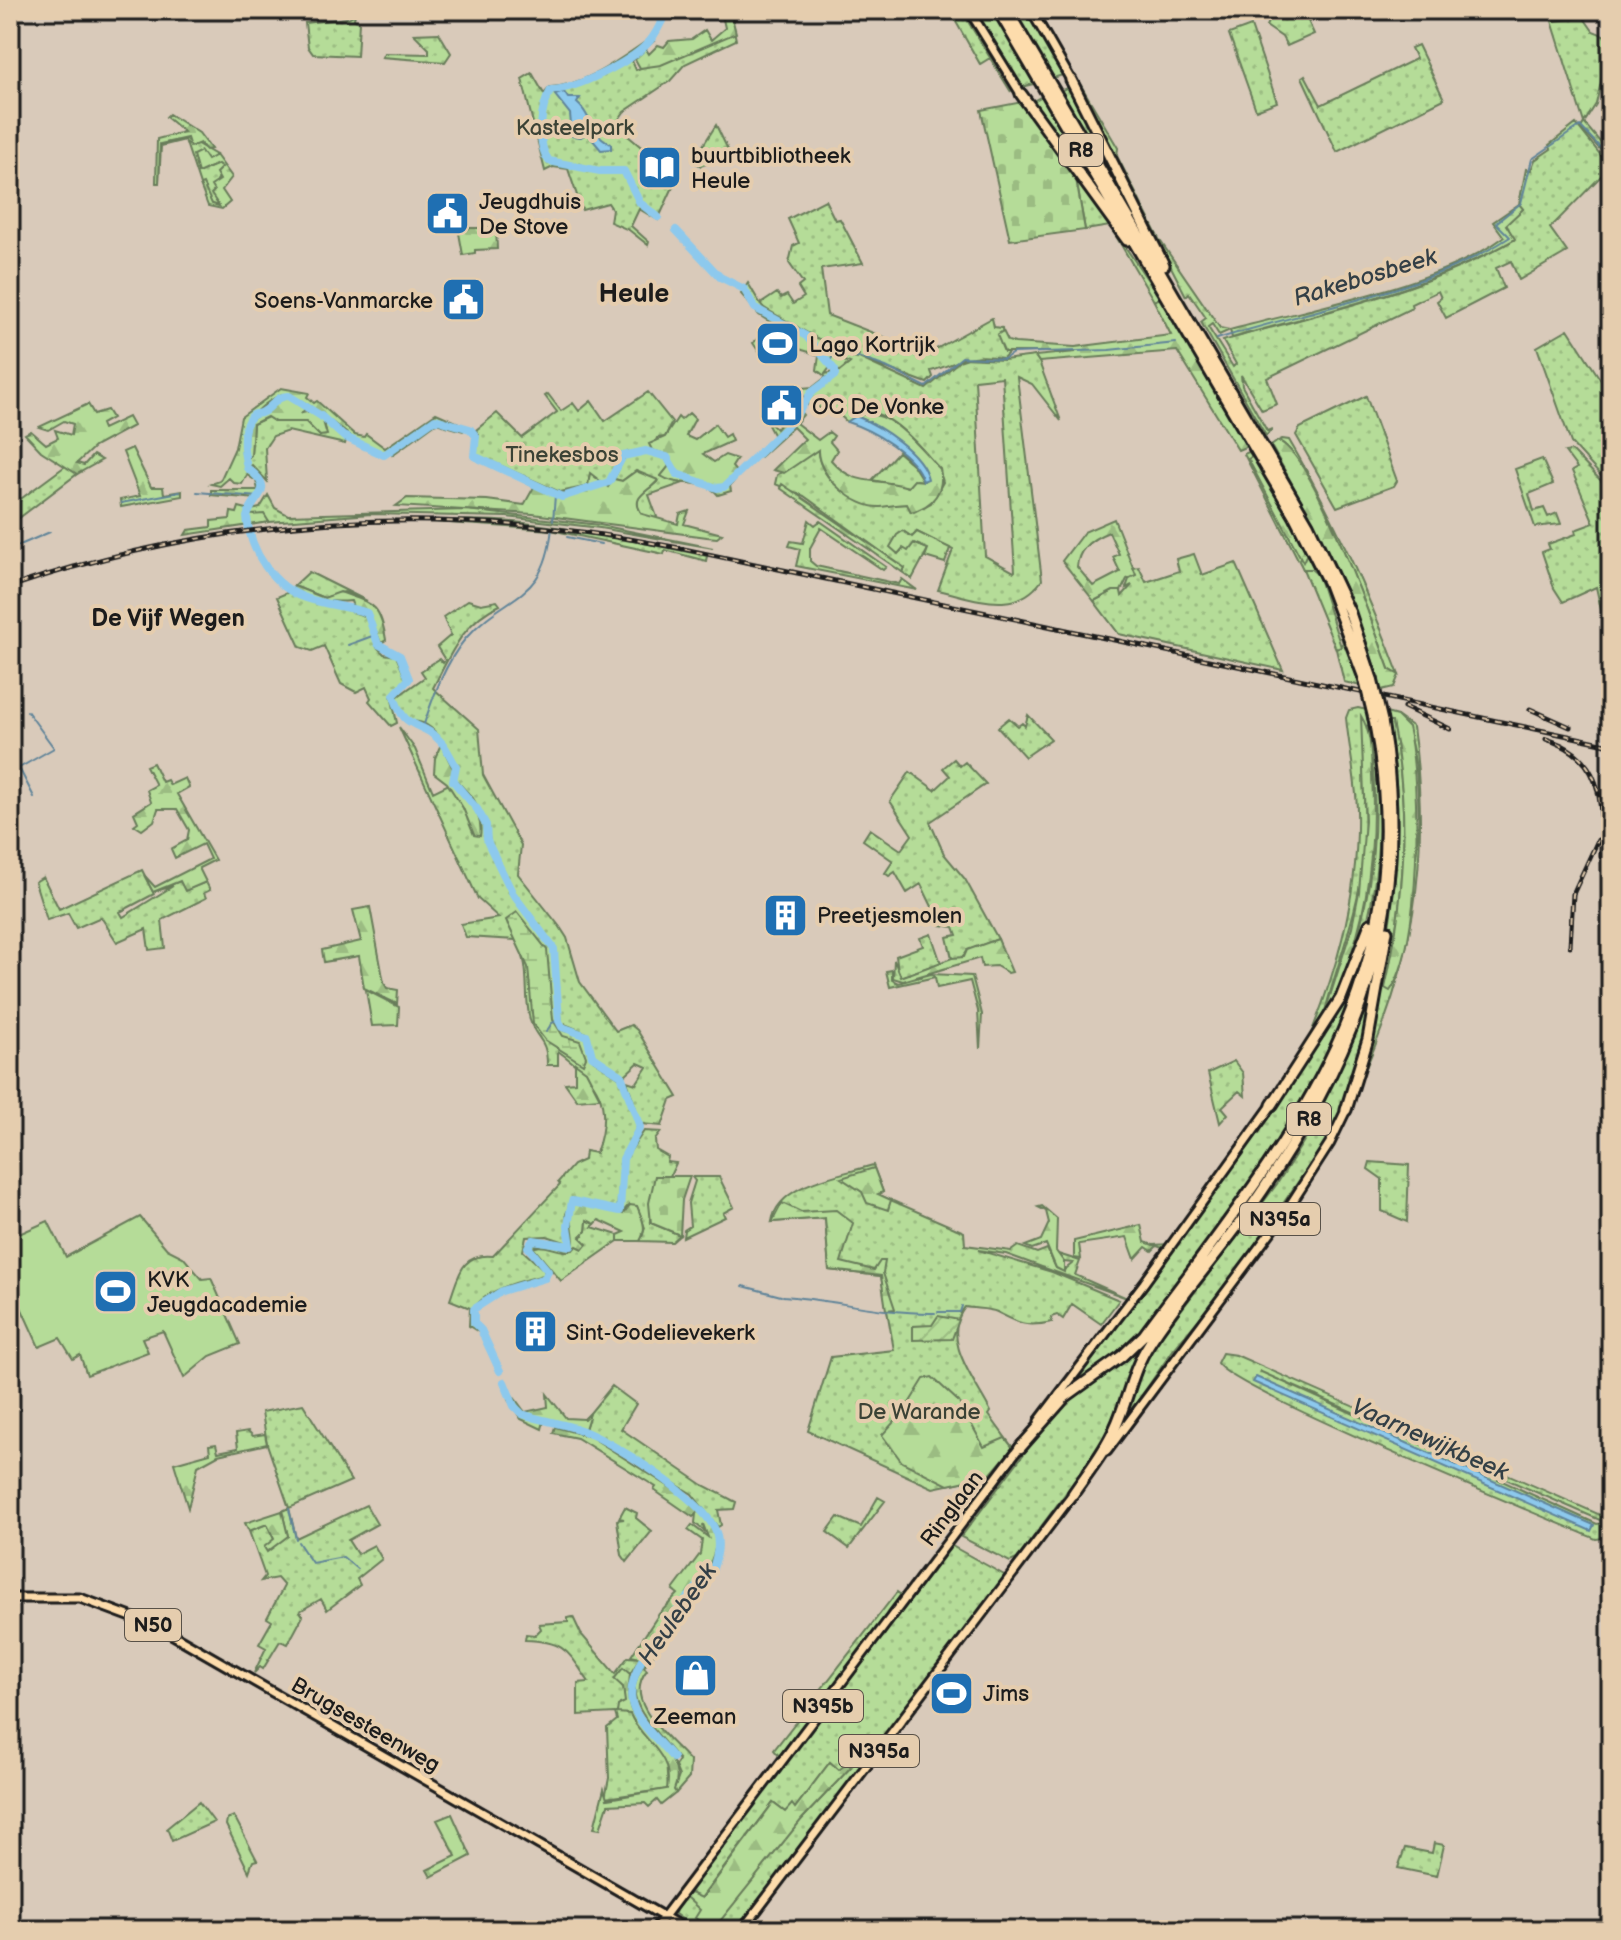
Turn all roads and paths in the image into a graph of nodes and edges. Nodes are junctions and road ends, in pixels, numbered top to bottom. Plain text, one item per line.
1 (969, 10) edge
2 (998, 10) edge
3 (1007, 10) edge
4 (1031, 10) edge
5 (1071, 80) joint
6 (1021, 94) joint
7 (1166, 288) junction
8 (1378, 720) junction
9 (1380, 890) junction
10 (1386, 908) junction
11 (1272, 1105) joint
12 (1346, 1110) joint
13 (1175, 1302) junction
14 (1158, 1324) junction
15 (1020, 1448) junction
16 (1073, 1494) junction
17 (10, 1598) edge
18 (664, 1916) junction
19 (654, 1930) edge
20 (687, 1930) edge
21 (742, 1930) edge

1 - 6 main road
2 - 7 highway, R8
3 - 7 highway, R8
4 - 5 main road
5 - 7 highway, R8
6 - 7 highway, R8
7 - 8 highway, R8, bridge
8 - 9 highway, R8
8 - 10 highway, R8
9 - 11 highway, R8
9 - 13 highway, R8
10 - 12 highway, R8
10 - 13 highway, R8
11 - 15 main road, Ringlaan / N395b
12 - 16 main road, N395a
13 - 14 highway, R8
14 - 15 highway, R8
14 - 16 highway, R8
15 - 18 main road, Ringlaan / N395b
16 - 21 main road, N395a
17 - 18 main road, Brugsesteenweg / N50
18 - 19 main road, Ringlaan / N395b
18 - 20 main road, Brugsesteenweg / N50

